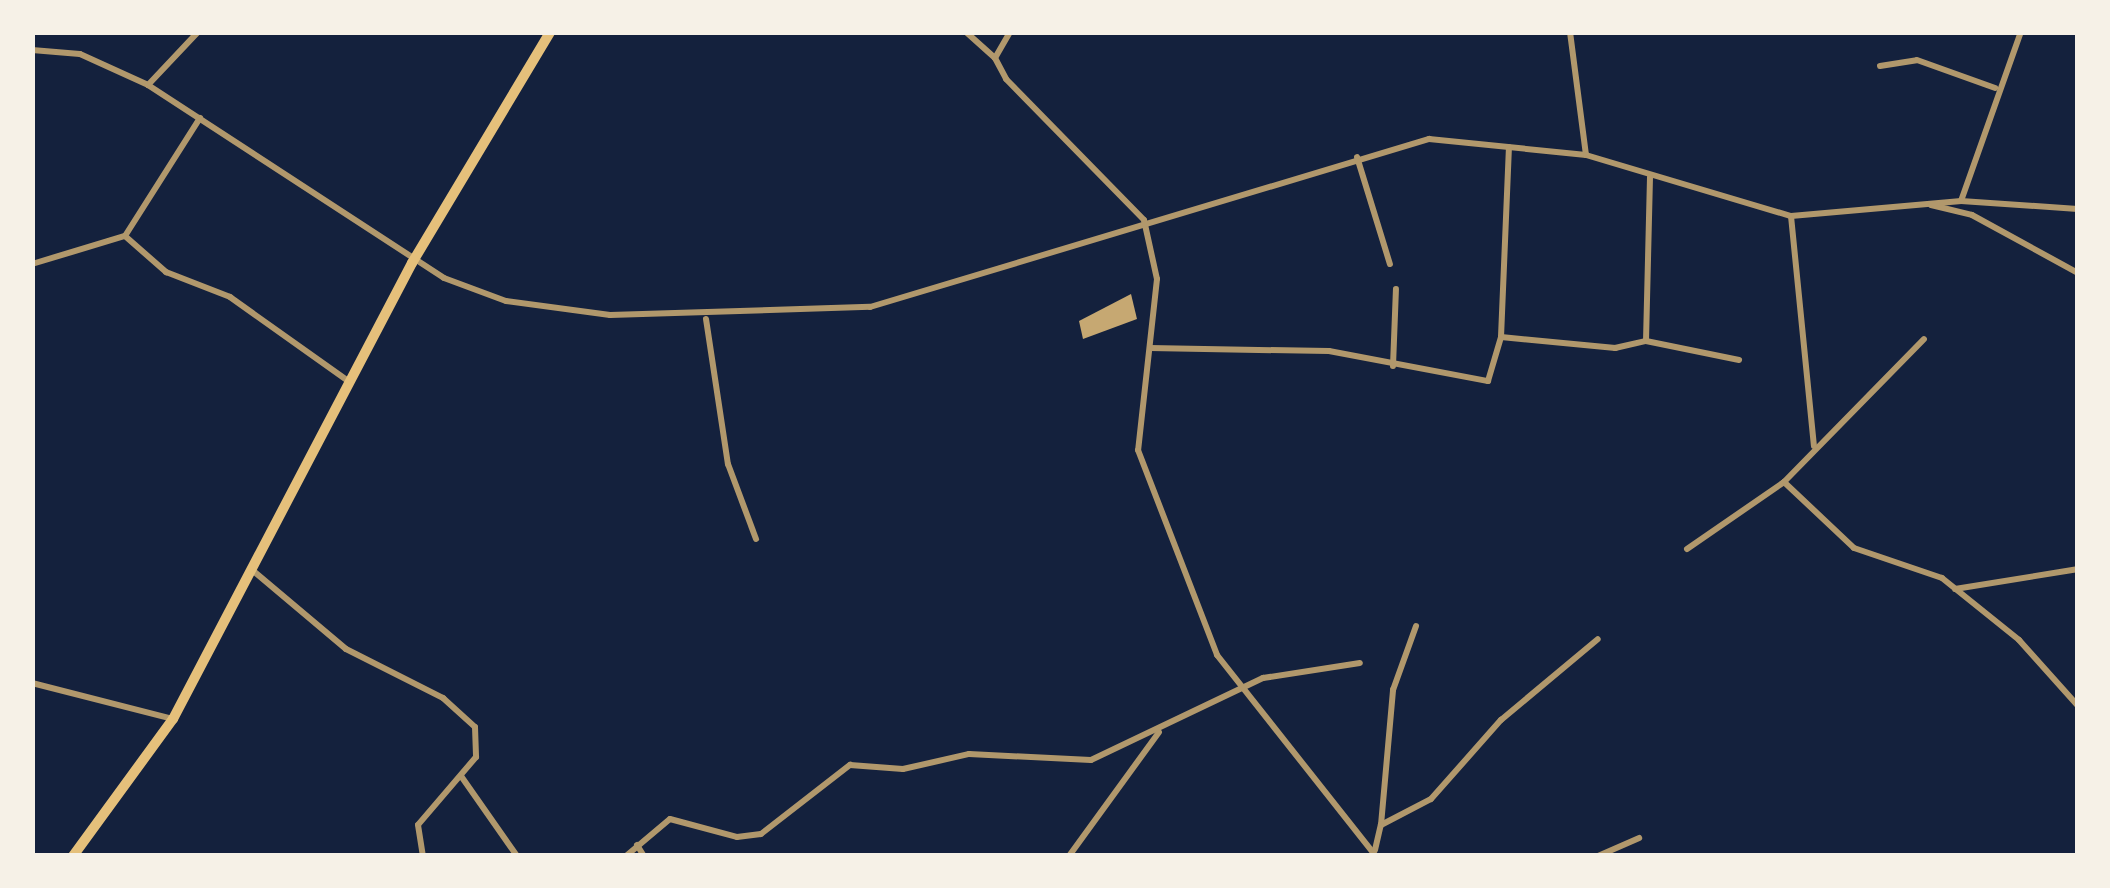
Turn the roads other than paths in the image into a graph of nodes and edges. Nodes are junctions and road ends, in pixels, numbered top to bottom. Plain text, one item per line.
1 (198, 32) edge
2 (550, 32) edge
3 (966, 32) edge
4 (1010, 32) edge
5 (1570, 32) edge
6 (2022, 32) edge
7 (32, 50) edge
8 (995, 58) junction
9 (1880, 66) dead end
10 (148, 85) junction
11 (1995, 88) junction
12 (200, 118) junction
13 (1509, 147) junction
14 (1357, 156) junction
15 (1586, 156) junction
16 (1650, 177) junction
17 (1961, 201) junction
18 (1920, 202) junction
19 (2078, 209) edge
20 (1790, 216) junction
21 (1144, 220) junction
22 (125, 236) junction
23 (412, 263) junction
24 (32, 264) edge
25 (1390, 264) dead end
26 (2078, 274) edge
27 (1396, 289) dead end
28 (706, 319) junction
29 (1501, 337) junction
30 (1924, 339) dead end
31 (1646, 341) junction
32 (1150, 348) junction
33 (1739, 360) dead end
34 (1393, 366) junction
35 (348, 381) junction
36 (1814, 446) junction
37 (1784, 482) junction
38 (756, 539) dead end
39 (1687, 548) dead end
40 (250, 568) junction
41 (2078, 570) edge
42 (1954, 589) junction
43 (1416, 626) dead end
44 (1598, 639) dead end
45 (1360, 663) dead end
46 (32, 683) edge
47 (1239, 692) junction
48 (2078, 706) edge
49 (172, 718) junction
50 (1162, 728) junction
51 (462, 776) junction
52 (1381, 825) junction
53 (1638, 838) dead end
54 (637, 846) junction
55 (1375, 854) edge
56 (74, 856) edge
57 (423, 856) edge
58 (518, 856) edge
59 (626, 856) edge
60 (644, 856) edge
61 (1068, 856) edge
62 (1598, 856) edge

1 - 10 street
2 - 23 main road
3 - 8 street
4 - 8 street
5 - 15 street
6 - 11 street
7 - 10 street
8 - 21 street
9 - 11 street
10 - 12 street
11 - 17 street
12 - 22 street
12 - 23 street
13 - 14 street
13 - 15 street
13 - 29 street
14 - 21 street
14 - 25 street
15 - 16 street
16 - 20 street
16 - 31 street
17 - 18 street
17 - 19 street
18 - 20 street
18 - 26 street
20 - 36 street
21 - 28 street
21 - 32 street
22 - 24 street
22 - 35 street
23 - 28 street
23 - 35 main road
27 - 34 street
28 - 38 street
29 - 31 street
29 - 34 street
30 - 36 street
31 - 33 street
32 - 34 street
32 - 47 street
35 - 40 main road
36 - 37 street
37 - 39 street
37 - 42 street
40 - 49 main road
40 - 51 street
41 - 42 street
42 - 48 street
43 - 52 street
44 - 52 street
45 - 47 street
46 - 49 street
47 - 50 street
47 - 55 street
49 - 56 main road
50 - 54 street
50 - 61 street
51 - 57 street
51 - 58 street
52 - 55 street
53 - 62 street
54 - 59 street
54 - 60 street

